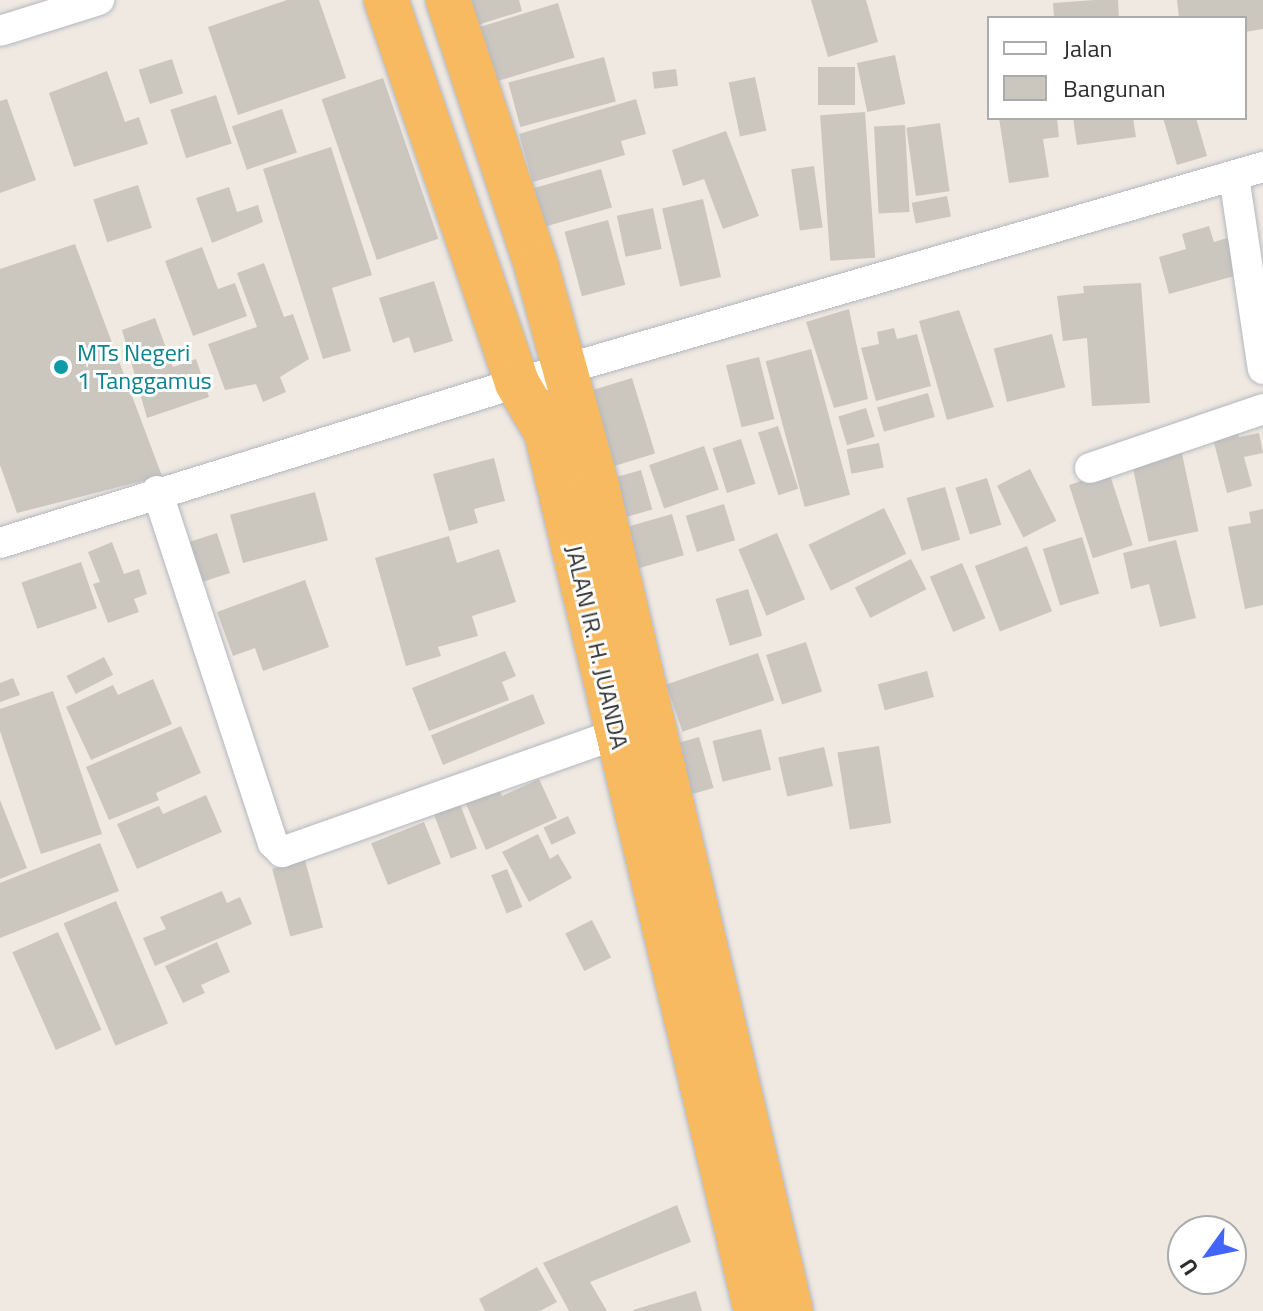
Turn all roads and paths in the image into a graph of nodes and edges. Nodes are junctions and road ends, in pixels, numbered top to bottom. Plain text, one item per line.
1 (99, 0) edge
2 (386, 0) edge
3 (448, 0) edge
4 (0, 31) edge
5 (1263, 167) edge
6 (1234, 176) junction
7 (1263, 369) edge
8 (567, 372) junction
9 (517, 383) junction
10 (1263, 409) edge
11 (1090, 468) dead end
12 (157, 491) junction
13 (0, 543) edge
14 (618, 734) junction
15 (756, 1311) edge
16 (791, 1311) edge

1 - 4 street
2 - 9 highway, JALAN IR. H. JUANDA
3 - 8 highway, JALAN IR. H. JUANDA
5 - 6 street
6 - 7 street
6 - 8 street
8 - 9 street
8 - 16 highway, JALAN IR. H. JUANDA
9 - 12 street
9 - 14 highway, JALAN IR. H. JUANDA
10 - 11 street
12 - 13 street
12 - 14 street
14 - 15 highway, JALAN IR. H. JUANDA

